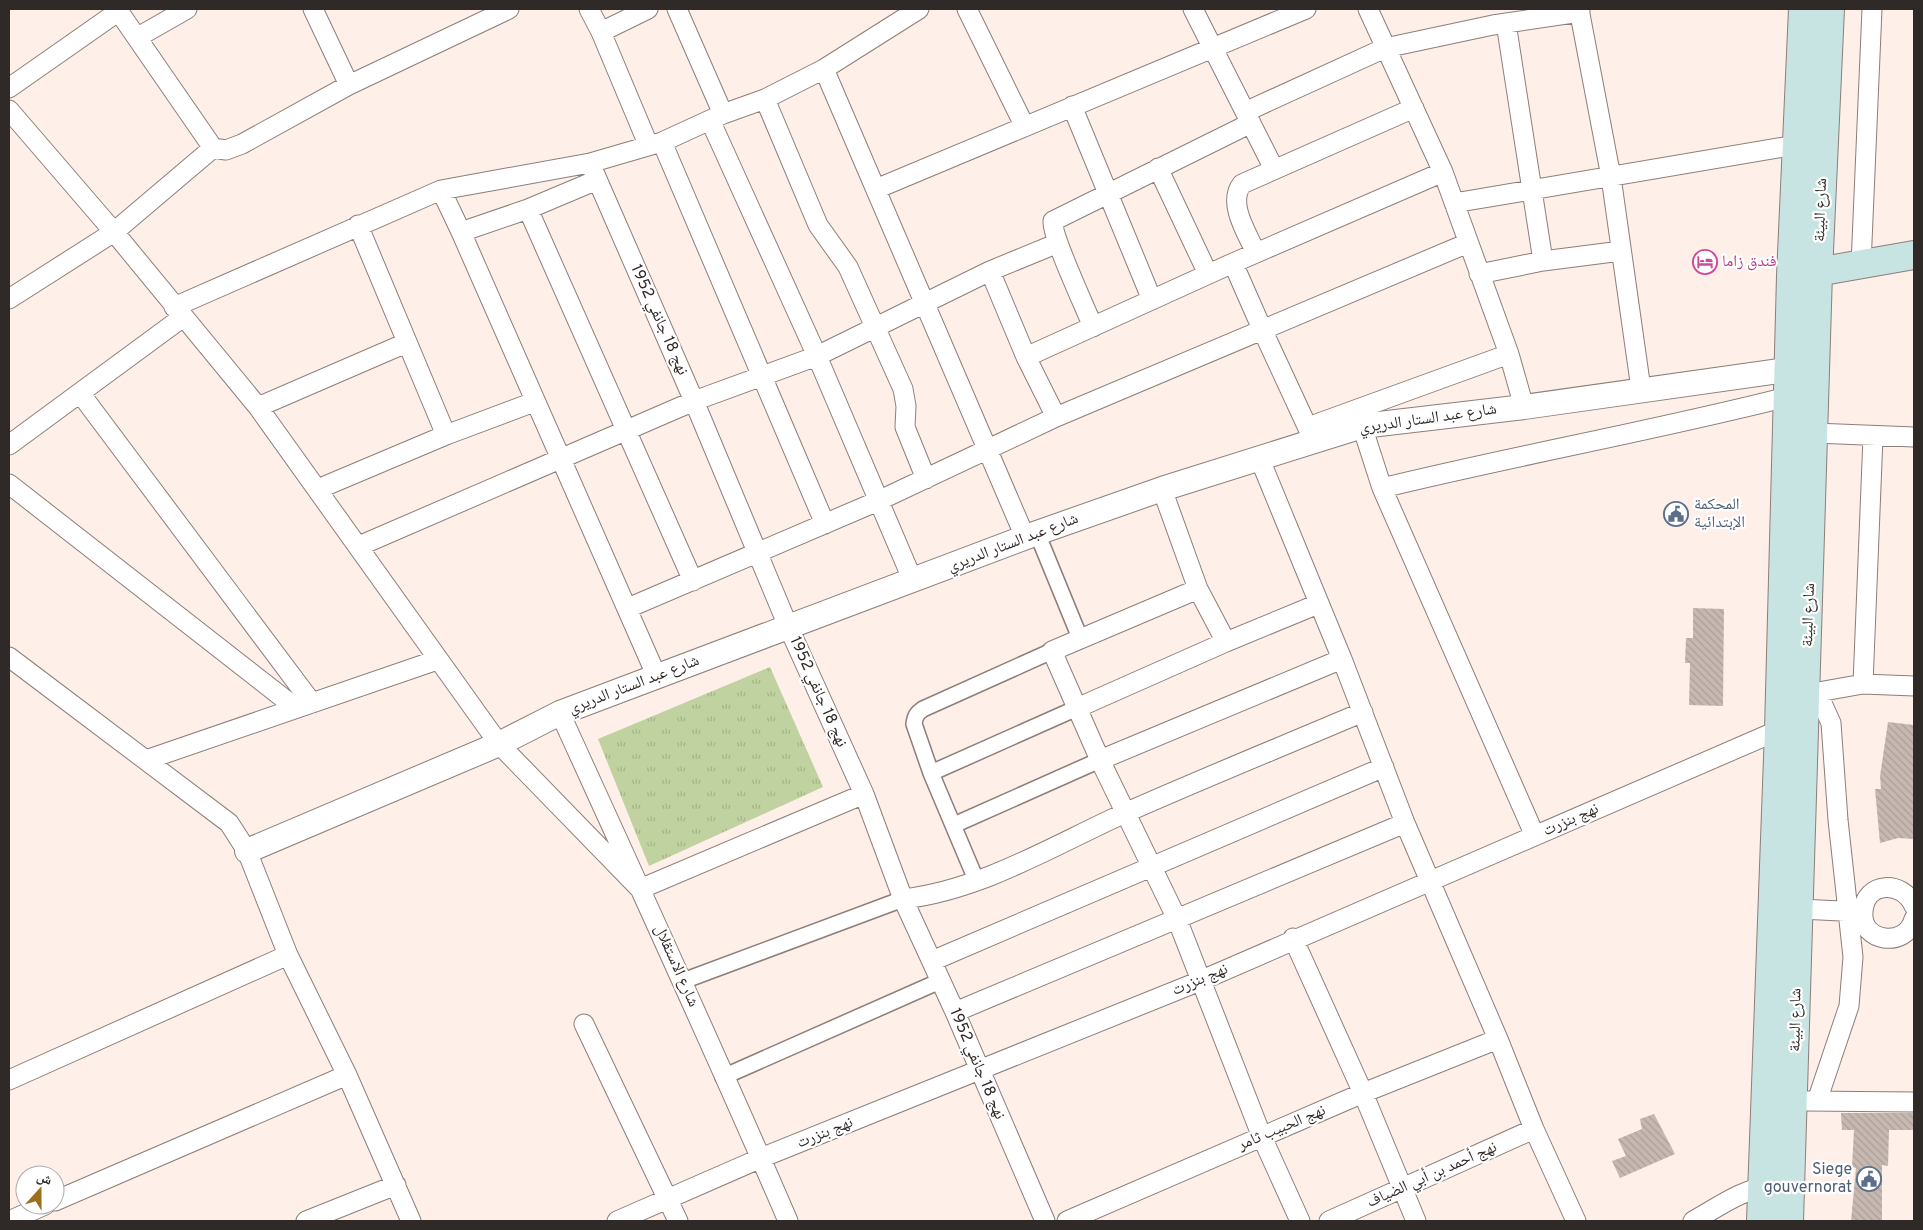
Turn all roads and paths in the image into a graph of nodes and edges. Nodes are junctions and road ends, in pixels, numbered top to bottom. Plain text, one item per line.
1 (187, 9) edge
2 (313, 9) edge
3 (509, 9) edge
4 (589, 9) edge
5 (648, 9) edge
6 (677, 9) edge
7 (967, 9) edge
8 (1193, 9) edge
9 (1306, 9) edge
10 (1368, 9) edge
11 (1803, 9) edge
12 (1830, 9) edge
13 (1872, 9) edge
14 (118, 10) edge
15 (914, 10) edge
16 (1580, 11) edge
17 (1497, 19) edge
18 (601, 32) junction
19 (138, 38) junction
20 (1213, 47) junction
21 (1385, 48) junction
22 (824, 69) junction
23 (349, 85) junction
24 (1799, 85) junction
25 (1826, 86) junction
26 (9, 88) edge
27 (765, 98) junction
28 (1072, 106) junction
29 (1414, 108) junction
30 (9, 110) edge
31 (717, 116) junction
32 (1248, 117) junction
33 (1024, 125) junction
34 (655, 143) junction
35 (1796, 145) junction
36 (213, 148) junction
37 (1158, 168) junction
38 (1274, 170) junction
39 (594, 171) junction
40 (1443, 172) junction
41 (1611, 177) junction
42 (876, 189) junction
43 (1532, 189) junction
44 (441, 190) junction
45 (1108, 193) junction
46 (1454, 203) junction
47 (528, 209) junction
48 (358, 225) junction
49 (114, 232) junction
50 (462, 232) junction
51 (1468, 243) junction
52 (1058, 244) junction
53 (1621, 251) junction
54 (1256, 253) junction
55 (1914, 255) edge
56 (1543, 261) junction
57 (1234, 263) junction
58 (1861, 265) junction
59 (990, 271) junction
60 (1818, 273) junction
61 (1208, 274) junction
62 (1479, 274) junction
63 (1791, 276) junction
64 (9, 300) edge
65 (1152, 300) junction
66 (926, 303) junction
67 (179, 312) junction
68 (875, 326) junction
69 (1093, 327) junction
70 (1262, 329) junction
71 (406, 342) junction
72 (1508, 354) junction
73 (817, 356) junction
74 (1026, 357) junction
75 (1816, 365) junction
76 (1788, 369) junction
77 (762, 376) junction
78 (1641, 389) junction
79 (80, 393) junction
80 (1787, 397) junction
81 (694, 401) junction
82 (534, 402) junction
83 (258, 407) junction
84 (1524, 407) junction
85 (1056, 417) junction
86 (1362, 426) junction
87 (626, 432) junction
88 (1814, 433) junction
89 (1311, 434) junction
90 (446, 435) junction
91 (1873, 437) junction
92 (1914, 437) edge
93 (9, 445) edge
94 (988, 450) junction
95 (1259, 457) junction
96 (559, 459) junction
97 (926, 479) junction
98 (9, 484) edge
99 (318, 488) junction
100 (1382, 488) junction
101 (1162, 489) junction
102 (878, 501) junction
103 (825, 524) junction
104 (1031, 535) junction
105 (358, 546) junction
106 (758, 552) junction
107 (693, 581) junction
108 (913, 581) junction
109 (1198, 589) junction
110 (1318, 604) junction
111 (628, 608) junction
112 (788, 626) junction
113 (1080, 638) junction
114 (1226, 642) junction
115 (1052, 651) junction
116 (9, 657) edge
117 (1342, 659) junction
118 (437, 660) junction
119 (657, 677) junction
120 (1863, 684) junction
121 (1914, 686) edge
122 (1812, 693) junction
123 (304, 705) junction
124 (1077, 708) junction
125 (1363, 712) junction
126 (560, 713) junction
127 (1792, 728) junction
128 (498, 744) junction
129 (146, 760) junction
130 (1100, 760) junction
131 (1384, 767) junction
132 (931, 773) junction
133 (864, 794) junction
134 (1126, 813) junction
135 (1405, 823) junction
136 (954, 825) junction
137 (1535, 836) junction
138 (247, 851) junction
139 (1151, 867) junction
140 (1429, 880) junction
141 (977, 882) junction
142 (640, 889) junction
143 (903, 899) junction
144 (1914, 906) edge
145 (1800, 909) junction
146 (1856, 912) junction
147 (1914, 918) edge
148 (1177, 919) junction
149 (1293, 938) junction
150 (288, 955) junction
151 (932, 961) junction
152 (684, 980) junction
153 (1200, 980) junction
154 (940, 981) junction
155 (955, 1012) junction
156 (584, 1024) dead end
157 (1498, 1038) junction
158 (980, 1070) junction
159 (346, 1075) junction
160 (723, 1077) junction
161 (9, 1080) edge
162 (1363, 1093) junction
163 (1806, 1101) junction
164 (1914, 1102) edge
165 (1534, 1129) junction
166 (1262, 1137) junction
167 (761, 1158) junction
168 (396, 1185) junction
169 (1762, 1187) junction
170 (1402, 1189) junction
171 (65, 1197) edge
172 (668, 1199) junction
173 (1790, 1205) edge
174 (22, 1215) edge
175 (1756, 1220) edge
176 (9, 1221) edge
177 (306, 1221) edge
178 (411, 1221) edge
179 (617, 1221) edge
180 (678, 1221) edge
181 (788, 1221) edge
182 (1045, 1221) edge
183 (1067, 1221) edge
184 (1300, 1221) edge
185 (1329, 1221) edge
186 (1416, 1221) edge
187 (1576, 1221) edge
188 (1693, 1221) edge

1 - 19 street
2 - 23 street
3 - 23 street
4 - 18 street
5 - 18 street
6 - 31 street
7 - 33 street
8 - 20 street
9 - 20 street
10 - 21 street
11 - 24 main road
12 - 25 main road, شارع البيئة
13 - 58 street
14 - 19 street
14 - 26 street
15 - 22 street
16 - 17 street
16 - 41 street
17 - 21 street
17 - 43 street
18 - 34 street
19 - 36 street
20 - 28 street
20 - 32 street
21 - 29 street
21 - 32 street
22 - 27 street
22 - 42 street
23 - 36 street
24 - 25 main road
24 - 35 main road
25 - 60 main road, شارع البيئة
27 - 31 street
27 - 68 street
28 - 33 street
28 - 45 street
29 - 38 street
29 - 40 street
30 - 49 street
31 - 34 street
31 - 73 street
32 - 37 street
32 - 38 street
33 - 42 street
34 - 39 street
34 - 77 street
35 - 41 street
35 - 63 main road
36 - 49 street
37 - 45 street
37 - 61 street
38 - 54 street
39 - 44 street
39 - 47 street
39 - 81 street, نهج 18 جانفي 1952
40 - 46 street
40 - 54 street
41 - 43 street
41 - 53 street
42 - 66 street
43 - 46 street
43 - 56 street
44 - 48 street
44 - 50 street
45 - 52 street
45 - 65 street
46 - 51 street
47 - 50 street
47 - 87 street
48 - 67 street
48 - 71 street
49 - 64 street
49 - 67 street
50 - 82 street
51 - 62 street
51 - 70 street
52 - 59 street
52 - 69 street
53 - 56 street
53 - 78 street
54 - 57 street
55 - 58 main road
56 - 62 street
57 - 61 street
57 - 70 street
58 - 60 main road
59 - 66 street
59 - 74 street
60 - 63 main road
60 - 75 main road, شارع البيئة
61 - 65 street
62 - 72 street
63 - 76 main road
65 - 69 street
66 - 68 street
66 - 94 street
67 - 79 street
67 - 83 street
68 - 73 street
68 - 97 street
69 - 74 street
70 - 85 street
70 - 89 street
71 - 83 street
71 - 90 street
72 - 84 street
72 - 89 street
73 - 77 street
73 - 102 street
74 - 85 street
75 - 76 street, شارع عبد الستار الدريري
75 - 88 main road, شارع البيئة
76 - 78 street, شارع عبد الستار الدريري
76 - 80 main road
77 - 81 street
77 - 103 street
78 - 84 street, شارع عبد الستار الدريري
79 - 93 street
79 - 123 street
80 - 100 street
80 - 127 main road
81 - 87 street
81 - 106 street, نهج 18 جانفي 1952
82 - 90 street
82 - 96 street
83 - 99 street
84 - 86 street, شارع عبد الستار الدريري
85 - 94 street
86 - 89 street, شارع عبد الستار الدريري
86 - 100 street
87 - 96 street
87 - 107 street
88 - 91 street
88 - 122 main road, شارع البيئة
89 - 95 street, شارع عبد الستار الدريري
90 - 99 street
91 - 92 street
91 - 120 street
94 - 97 street
94 - 104 street
95 - 101 street, شارع عبد الستار الدريري
95 - 110 street
96 - 105 street
96 - 111 street
97 - 102 street
98 - 123 street
99 - 105 street
100 - 137 street
101 - 104 street, شارع عبد الستار الدريري
101 - 109 street
102 - 103 street
102 - 108 street
103 - 106 street
104 - 108 street, شارع عبد الستار الدريري
104 - 113 street
105 - 118 street
106 - 107 street
106 - 112 street, نهج 18 جانفي 1952
107 - 111 street
108 - 112 street, شارع عبد الستار الدريري
109 - 113 street
109 - 114 street
110 - 114 street
110 - 117 street
111 - 119 street
112 - 119 street, شارع عبد الستار الدريري
112 - 133 street, نهج 18 جانفي 1952
113 - 115 street
114 - 124 street
115 - 124 street
115 - 132 street
116 - 129 street
117 - 125 street
117 - 130 street
118 - 123 street
118 - 128 street
119 - 126 street, شارع عبد الستار الدريري
120 - 121 street
120 - 122 street
122 - 127 main road, شارع البيئة
122 - 146 street
123 - 129 street
124 - 130 street
124 - 132 street
125 - 131 street
125 - 134 street
126 - 128 street, شارع عبد الستار الدريري
126 - 142 street, شارع الاستقلال
127 - 137 street, نهج بنزرت
127 - 145 main road, شارع البيئة
127 - 169 main road
128 - 138 street, شارع عبد الستار الدريري
128 - 142 street
129 - 138 street
130 - 134 street
130 - 136 street
131 - 135 street
131 - 139 street
132 - 136 street
133 - 142 street
133 - 143 street, نهج 18 جانفي 1952
134 - 139 street
134 - 141 street
135 - 140 street
135 - 148 street
136 - 141 street
137 - 140 street, نهج بنزرت
138 - 150 street
139 - 148 street
139 - 151 street
140 - 149 street, نهج بنزرت
140 - 157 street
141 - 143 street
142 - 152 street, شارع الاستقلال
143 - 151 street, نهج 18 جانفي 1952
143 - 152 street
144 - 146 street
145 - 146 street
145 - 163 main road, شارع البيئة
146 - 147 street
146 - 163 street
148 - 153 street
148 - 155 street
149 - 153 street, نهج بنزرت
149 - 162 street
150 - 159 street
150 - 161 street
151 - 154 street, نهج 18 جانفي 1952
152 - 160 street, شارع الاستقلال
153 - 158 street, نهج بنزرت
153 - 166 street
154 - 155 street, نهج 18 جانفي 1952
154 - 160 street
155 - 158 street, نهج 18 جانفي 1952
156 - 172 street
157 - 162 street, نهج الحبيب ثامر
157 - 165 street
158 - 167 street, نهج بنزرت
158 - 182 street, نهج 18 جانفي 1952
159 - 168 street
159 - 171 street
160 - 167 street, شارع الاستقلال
162 - 166 street, نهج الحبيب ثامر
162 - 170 street
163 - 164 street
163 - 173 main road, شارع البيئة
165 - 170 street, نهج أحمد بن أبي الضياف
165 - 187 street
166 - 183 street, نهج الحبيب ثامر
166 - 184 street
167 - 172 street, نهج بنزرت
167 - 181 street, شارع الاستقلال
168 - 177 street
168 - 178 street
169 - 173 street
169 - 175 main road
169 - 188 street
170 - 185 street, نهج أحمد بن أبي الضياف
170 - 186 street
172 - 179 street, نهج بنزرت
172 - 180 street
173 - 175 street
174 - 176 street

